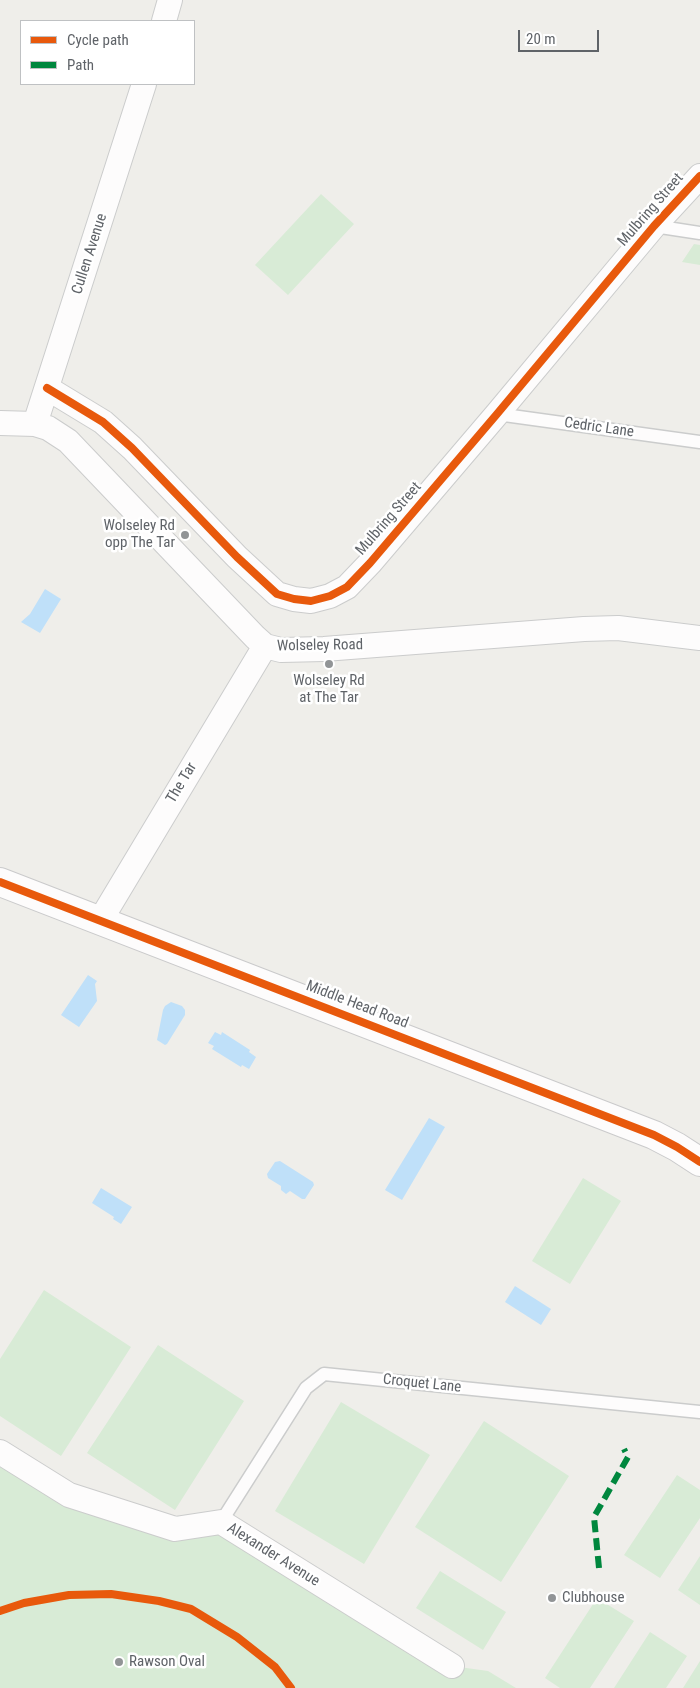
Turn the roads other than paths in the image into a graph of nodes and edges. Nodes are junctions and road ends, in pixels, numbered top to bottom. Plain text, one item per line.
1 (170, 0) edge
2 (164, 20) edge
3 (144, 85) edge
4 (696, 186) edge
5 (654, 226) junction
6 (700, 233) edge
7 (47, 388) junction
8 (497, 414) junction
9 (0, 423) edge
10 (35, 424) junction
11 (700, 442) edge
12 (700, 638) edge
13 (266, 646) junction
14 (0, 882) edge
15 (100, 920) junction
16 (699, 1159) edge
17 (700, 1412) edge
18 (0, 1452) edge
19 (221, 1522) junction
20 (452, 1666) dead end

1 - 2 street
3 - 7 street, Cullen Avenue
4 - 5 street, Mulbring Street
5 - 6 lane
5 - 8 street, Mulbring Street
7 - 8 street, Mulbring Street
7 - 10 street, Cullen Avenue
8 - 11 lane, Cedric Lane
9 - 10 street, Wolseley Road
10 - 13 street, Wolseley Road
12 - 13 street, Wolseley Road
13 - 15 street, The Tar
14 - 15 street, Middle Head Road
15 - 16 street, Middle Head Road
17 - 19 lane, Croquet Lane
18 - 19 street, Alexander Avenue
19 - 20 street, Alexander Avenue

